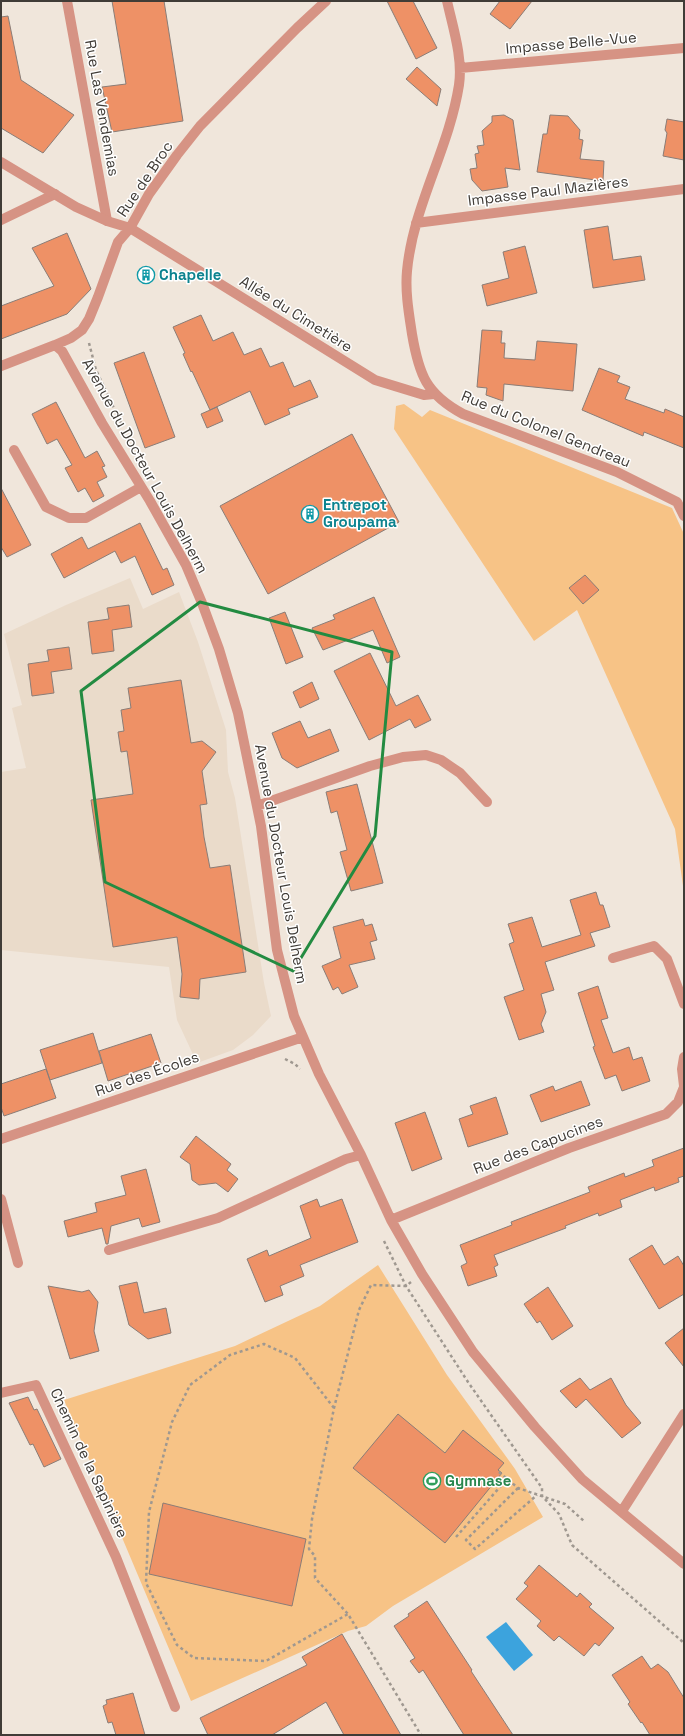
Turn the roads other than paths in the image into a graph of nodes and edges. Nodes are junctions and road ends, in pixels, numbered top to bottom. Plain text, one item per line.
1 (67, 1) edge
2 (326, 1) edge
3 (448, 1) edge
4 (684, 48) edge
5 (460, 68) junction
6 (1, 162) edge
7 (684, 189) edge
8 (55, 194) junction
9 (1, 220) edge
10 (107, 221) junction
11 (416, 223) junction
12 (130, 228) junction
13 (55, 345) junction
14 (1, 366) edge
15 (434, 394) junction
16 (14, 450) dead end
17 (141, 487) junction
18 (681, 500) edge
19 (684, 516) edge
20 (487, 802) dead end
21 (257, 806) junction
22 (613, 958) dead end
23 (684, 1004) edge
24 (303, 1037) junction
25 (684, 1057) edge
26 (684, 1086) edge
27 (1, 1139) edge
28 (361, 1155) junction
29 (1, 1199) edge
30 (391, 1220) junction
31 (109, 1250) dead end
32 (18, 1264) dead end
33 (1, 1393) edge
34 (684, 1414) edge
35 (622, 1511) junction
36 (684, 1564) edge
37 (175, 1707) dead end

1 - 10 street, Rue Las Vendemias
2 - 12 street, Rue de Broc
3 - 5 street, Rue du Colonel Gendreau
4 - 5 street, Impasse Belle-Vue
5 - 11 street, Rue du Colonel Gendreau
6 - 8 street, Allée du Cimetière
7 - 11 street, Impasse Paul Mazières
8 - 9 street
8 - 10 street, Allée du Cimetière
10 - 12 street, Allée du Cimetière
11 - 15 street, Rue du Colonel Gendreau
12 - 13 street, Rue de Broc
12 - 15 street, Allée du Cimetière
13 - 14 street, Rue de Broc
13 - 17 street, Avenue du Docteur Louis Delherm
15 - 18 street, Rue du Colonel Gendreau
16 - 17 street
17 - 21 street, Avenue du Docteur Louis Delherm
18 - 19 street, Rue du Colonel Gendreau
20 - 21 street
21 - 24 street, Avenue du Docteur Louis Delherm
22 - 23 street
24 - 27 street, Rue des Écoles
24 - 28 street, Avenue du Docteur Louis Delherm
25 - 26 street, Rue des Capucines
26 - 30 street, Rue des Capucines
28 - 30 street, Avenue du Docteur Louis Delherm
28 - 31 street
29 - 32 street
30 - 35 street, Avenue du Docteur Louis Delherm
33 - 37 street, Chemin de la Sapinière
34 - 35 street
35 - 36 street, Avenue du Docteur Louis Delherm

